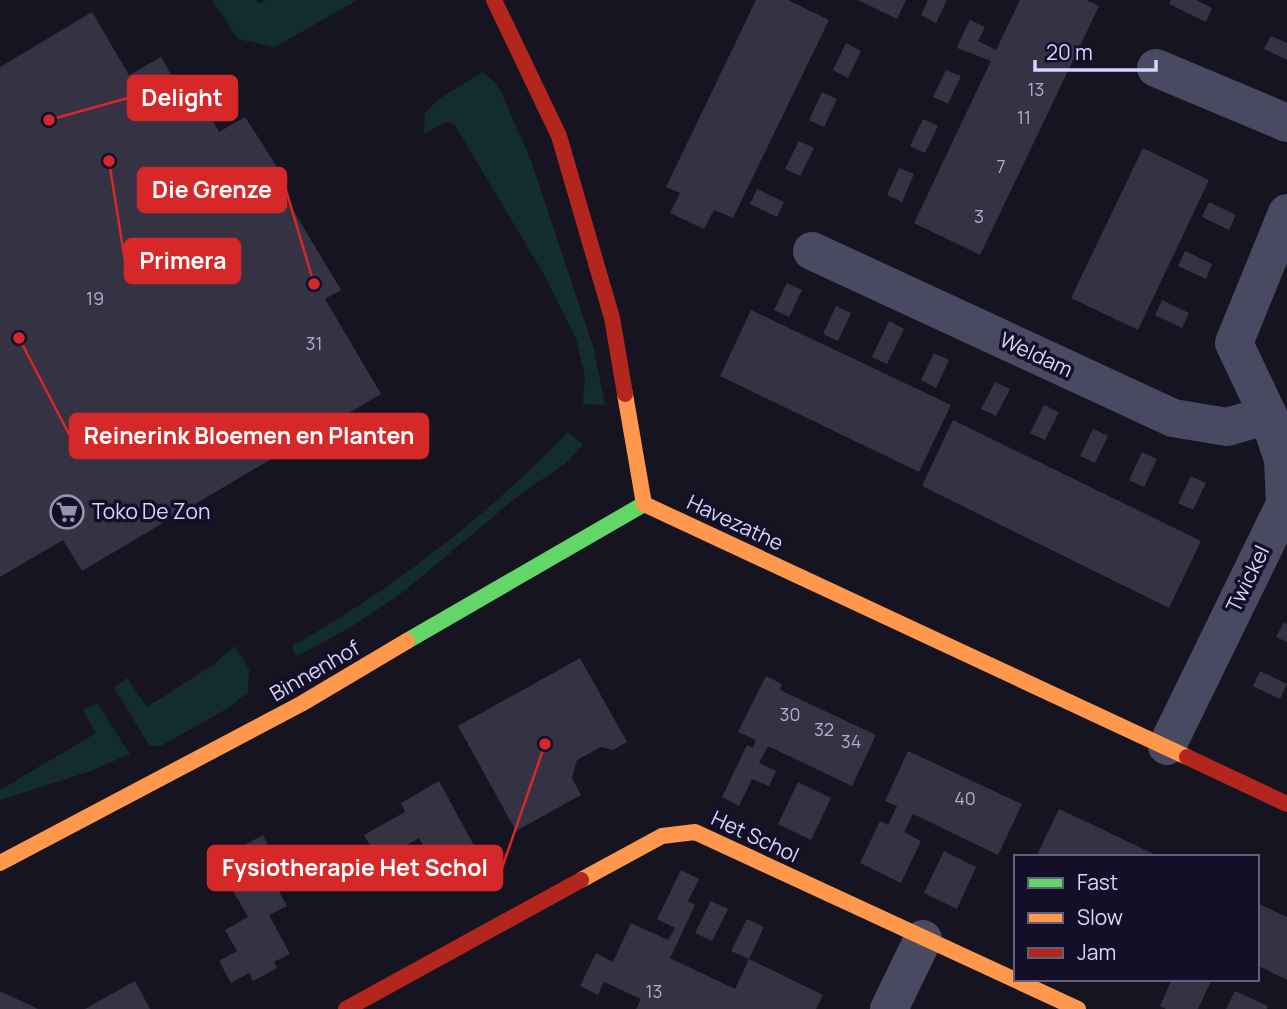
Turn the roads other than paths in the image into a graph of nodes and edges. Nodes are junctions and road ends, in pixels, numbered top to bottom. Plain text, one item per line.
1 (494, 0) edge
2 (1156, 68) dead end
3 (1287, 124) edge
4 (1287, 213) edge
5 (812, 251) dead end
6 (1268, 415) junction
7 (644, 504) junction
8 (1167, 746) junction
9 (1287, 804) edge
10 (0, 863) edge
11 (923, 939) junction
12 (1014, 980) edge
13 (1016, 981) edge
14 (346, 1009) edge
15 (889, 1009) edge
16 (1078, 1009) edge

1 - 7 street
2 - 3 street
4 - 6 street, Twickel
5 - 6 street, Weldam
6 - 8 street, Twickel
7 - 8 street, Havezathe
7 - 10 street, Binnenhof
8 - 9 street, Havezathe
11 - 12 street, Het Schol
11 - 14 street, Het Schol
11 - 15 street
13 - 16 street, Het Schol

